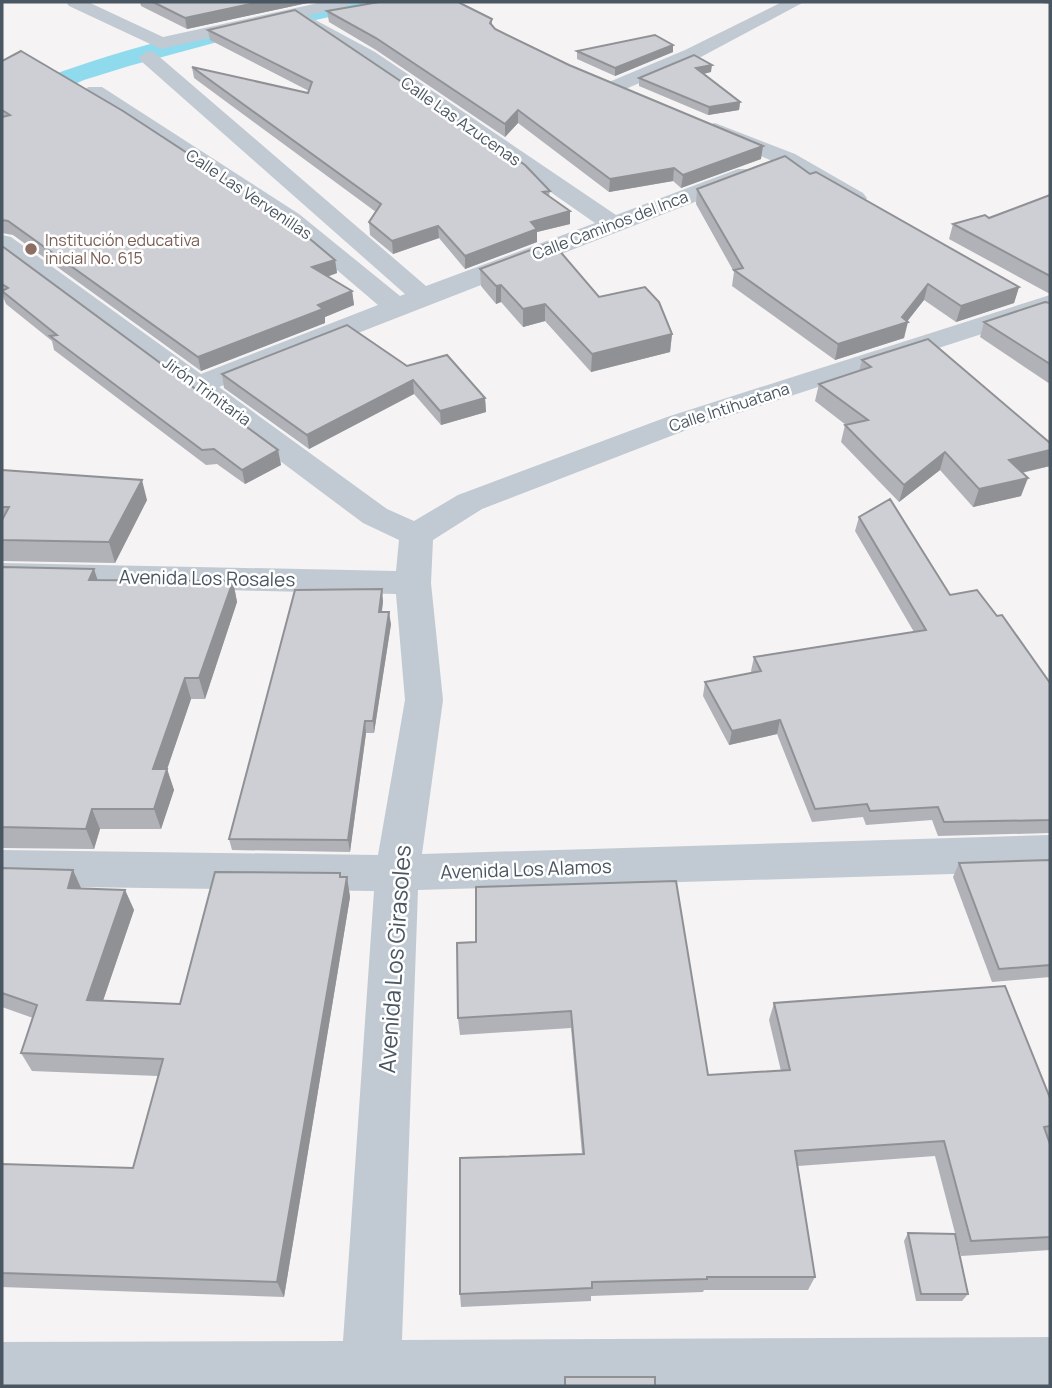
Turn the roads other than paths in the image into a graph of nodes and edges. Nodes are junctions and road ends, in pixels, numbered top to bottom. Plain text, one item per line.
1 (75, 2) edge
2 (796, 2) edge
3 (352, 6) edge
4 (308, 21) junction
5 (155, 50) junction
6 (590, 76) edge
7 (616, 86) junction
8 (94, 91) edge
9 (640, 97) edge
10 (701, 123) edge
11 (787, 159) junction
12 (868, 206) edge
13 (613, 224) junction
14 (2, 242) edge
15 (424, 296) junction
16 (1041, 303) edge
17 (397, 307) junction
18 (199, 385) junction
19 (416, 535) junction
20 (2, 574) edge
21 (412, 583) junction
22 (1050, 853) edge
23 (2, 868) edge
24 (397, 873) junction
25 (1050, 1367) edge
26 (2, 1372) edge
27 (371, 1378) edge

1 - 5 street, Calle Las Vervenillas
2 - 7 street
3 - 4 street
3 - 5 street
4 - 5 street
4 - 13 street, Calle Las Azucenas
5 - 15 street, Calle Las Vervenillas
6 - 7 street
7 - 9 street
8 - 17 street, Calle Las Vervenillas
10 - 11 street
11 - 12 street
11 - 13 street, Calle Caminos del Inca
13 - 15 street, Calle Caminos del Inca
14 - 18 street, Jirón Trinitaria
15 - 17 street, Calle Caminos del Inca
16 - 19 street, Calle Intihuatana
17 - 18 street, Calle Caminos del Inca
18 - 19 street, Jirón Trinitaria
19 - 21 street, Avenida Los Girasoles
20 - 21 street, Avenida Los Rosales
21 - 24 street, Avenida Los Girasoles
22 - 24 street, Avenida Los Alamos
23 - 24 street, Avenida Los Alamos
24 - 27 street, Avenida Los Girasoles
25 - 27 street
26 - 27 street

